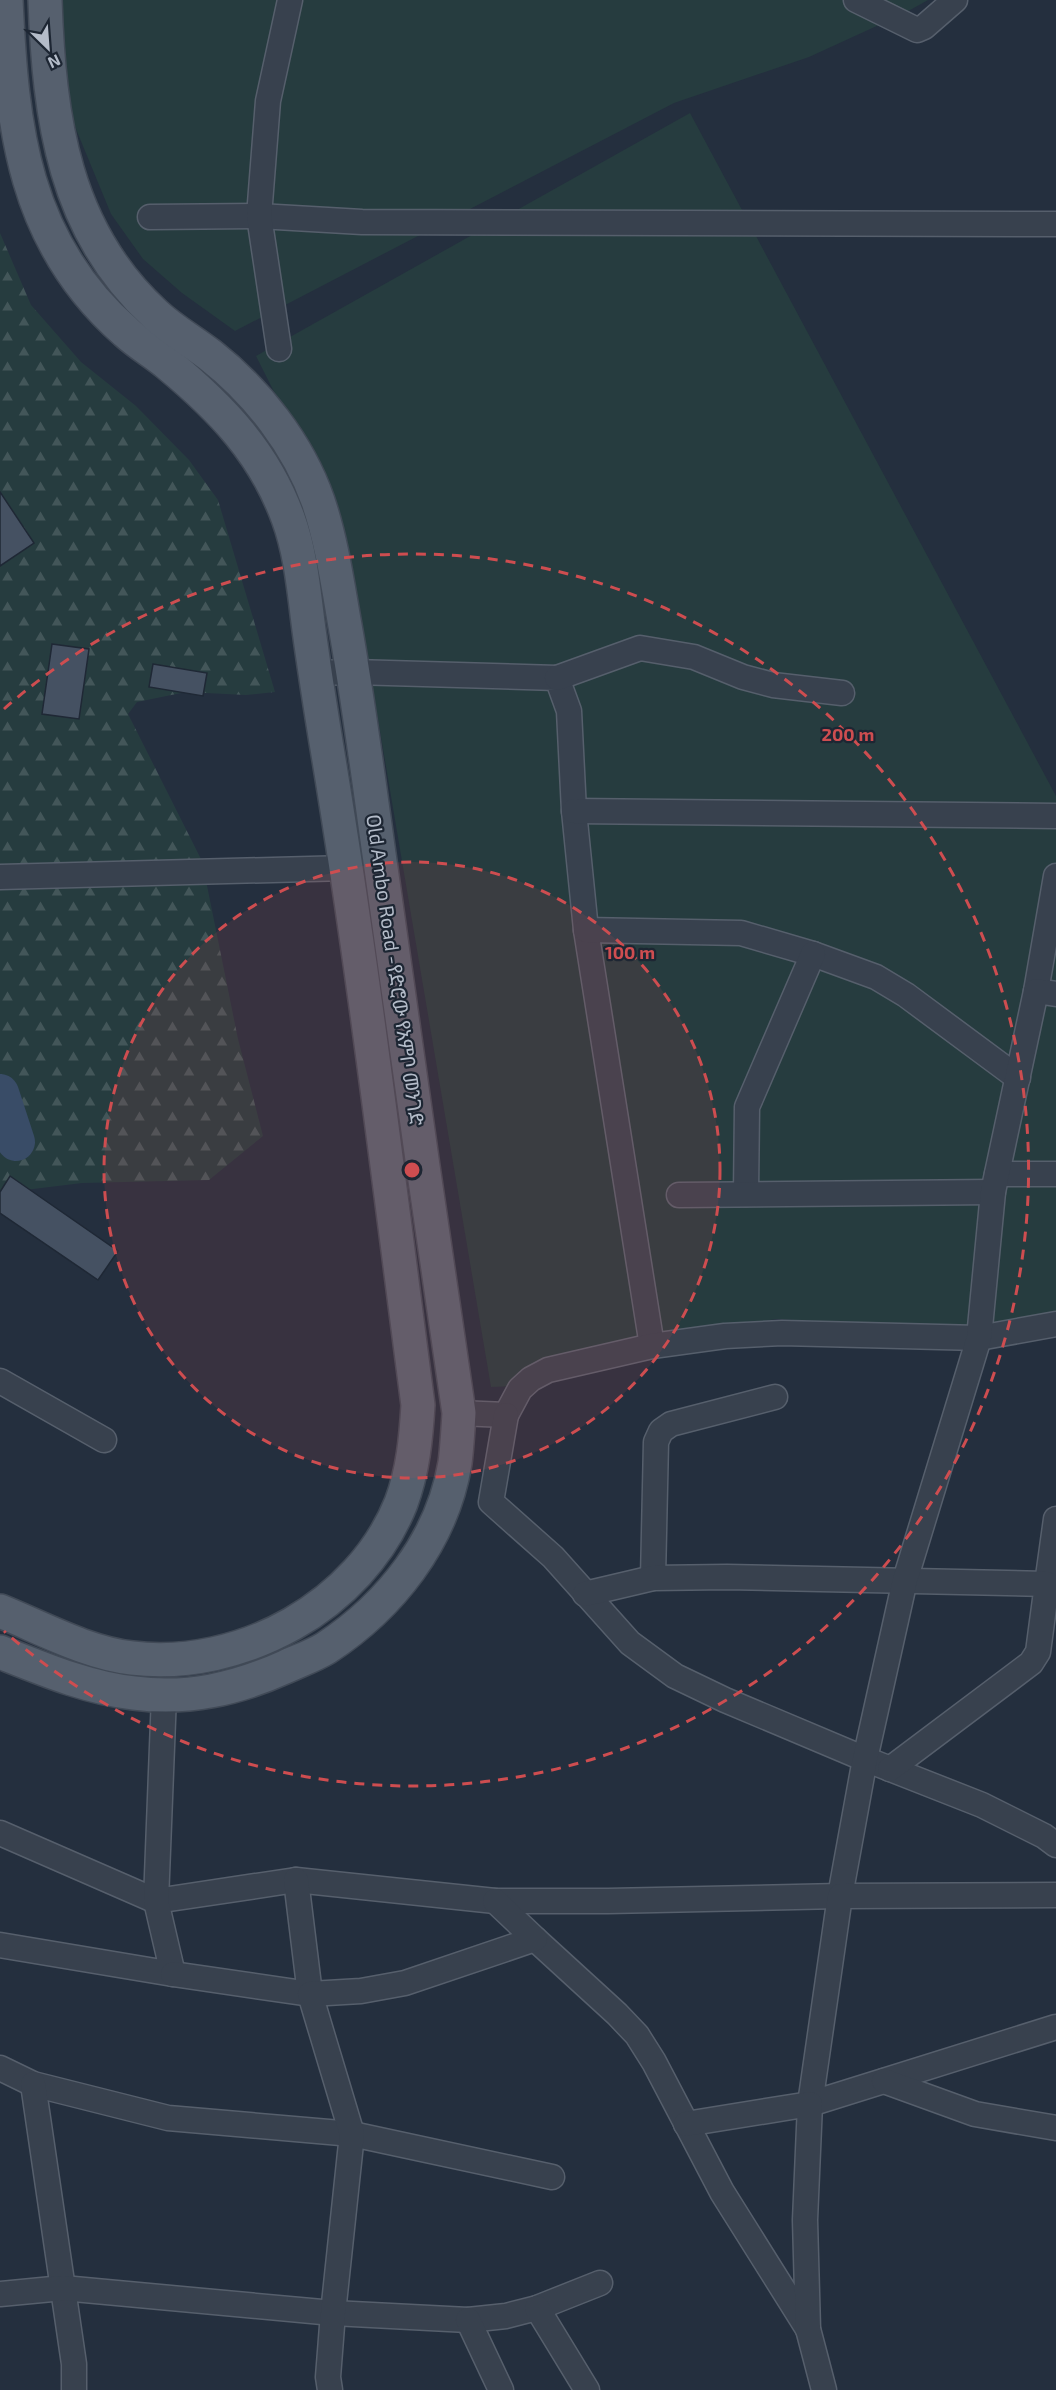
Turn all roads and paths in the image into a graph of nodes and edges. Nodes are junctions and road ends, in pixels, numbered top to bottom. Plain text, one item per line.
1 (6, 0) edge
2 (45, 0) edge
3 (290, 0) edge
4 (856, 0) edge
5 (955, 0) edge
6 (259, 216) junction
7 (150, 217) dead end
8 (1056, 224) edge
9 (279, 349) dead end
10 (354, 672) junction
11 (314, 673) junction
12 (557, 678) junction
13 (842, 693) dead end
14 (574, 811) junction
15 (1056, 816) edge
16 (347, 868) junction
17 (1056, 876) edge
18 (0, 877) edge
19 (586, 930) junction
20 (813, 954) junction
21 (1046, 993) edge
22 (1018, 1078) junction
23 (1056, 1174) edge
24 (995, 1183) junction
25 (746, 1194) junction
26 (679, 1196) dead end
27 (1056, 1324) edge
28 (979, 1338) junction
29 (652, 1346) junction
30 (0, 1381) edge
31 (775, 1397) dead end
32 (459, 1413) junction
33 (506, 1415) junction
34 (104, 1440) dead end
35 (1056, 1519) edge
36 (653, 1578) junction
37 (905, 1580) junction
38 (1052, 1585) edge
39 (585, 1594) junction
40 (0, 1611) edge
41 (275, 1632) junction
42 (0, 1652) edge
43 (293, 1664) junction
44 (164, 1695) junction
45 (865, 1759) junction
46 (890, 1769) junction
47 (0, 1833) edge
48 (1056, 1845) edge
49 (296, 1880) junction
50 (1056, 1895) edge
51 (840, 1896) junction
52 (495, 1900) junction
53 (156, 1901) junction
54 (534, 1939) junction
55 (0, 1946) edge
56 (173, 1974) junction
57 (310, 1994) junction
58 (1056, 2027) edge
59 (0, 2068) edge
60 (884, 2081) junction
61 (33, 2084) junction
62 (810, 2104) junction
63 (686, 2124) junction
64 (1056, 2128) edge
65 (352, 2134) junction
66 (552, 2177) dead end
67 (600, 2283) dead end
68 (63, 2288) junction
69 (0, 2294) edge
70 (537, 2308) junction
71 (333, 2313) junction
72 (468, 2320) junction
73 (808, 2329) junction
74 (74, 2390) edge
75 (330, 2390) edge
76 (501, 2390) edge
77 (587, 2390) edge
78 (824, 2390) edge

1 - 11 main road, Old Ambo Road -የድሮው የአምቦ መንገድ
2 - 10 main road, Old Ambo Road -የድሮው የአምቦ መንገድ
3 - 6 street
4 - 5 street
6 - 7 street
6 - 8 street
6 - 9 street
10 - 11 street
10 - 12 street
10 - 32 main road, Old Ambo Road -የድሮው የአምቦ መንገድ
11 - 16 main road, Old Ambo Road -የድሮው የአምቦ መንገድ
12 - 13 street
12 - 14 street
14 - 15 street
14 - 19 street
16 - 18 street
16 - 41 main road, Old Ambo Road -የድሮው የአምቦ መንገድ
17 - 21 street
19 - 20 street
19 - 29 street
20 - 22 street
20 - 25 street
21 - 22 street
22 - 24 street
23 - 24 street
24 - 25 street
24 - 28 street
25 - 26 street
27 - 28 street
28 - 29 street
28 - 37 street
29 - 33 street
30 - 34 street
31 - 36 street
32 - 33 street
32 - 43 main road, Old Ambo Road -የድሮው የአምቦ መንገድ
33 - 39 street
35 - 38 street
36 - 37 street
36 - 39 street
37 - 38 street
37 - 45 street
38 - 46 street
39 - 45 street
40 - 41 main road, Old Ambo Road -የድሮው የአምቦ መንገድ
41 - 43 main road
42 - 44 main road, Old Ambo Road -የድሮው የአምቦ መንገድ
43 - 44 main road, Old Ambo Road -የድሮው የአምቦ መንገድ
44 - 53 street
45 - 46 street
45 - 51 street
46 - 48 street
47 - 53 street
49 - 52 street
49 - 53 street
49 - 57 street
50 - 51 street
51 - 52 street
51 - 62 street
52 - 54 street
53 - 56 street
54 - 57 street
54 - 63 street
55 - 56 street
56 - 57 street
57 - 65 street
58 - 60 street
59 - 61 street
60 - 62 street
60 - 64 street
61 - 65 street
61 - 68 street
62 - 63 street
62 - 73 street
63 - 73 street
65 - 66 street
65 - 71 street
67 - 70 street
68 - 69 street
68 - 71 street
68 - 74 street
70 - 72 street
70 - 77 street
71 - 72 street
71 - 75 street
72 - 76 street
73 - 78 street

